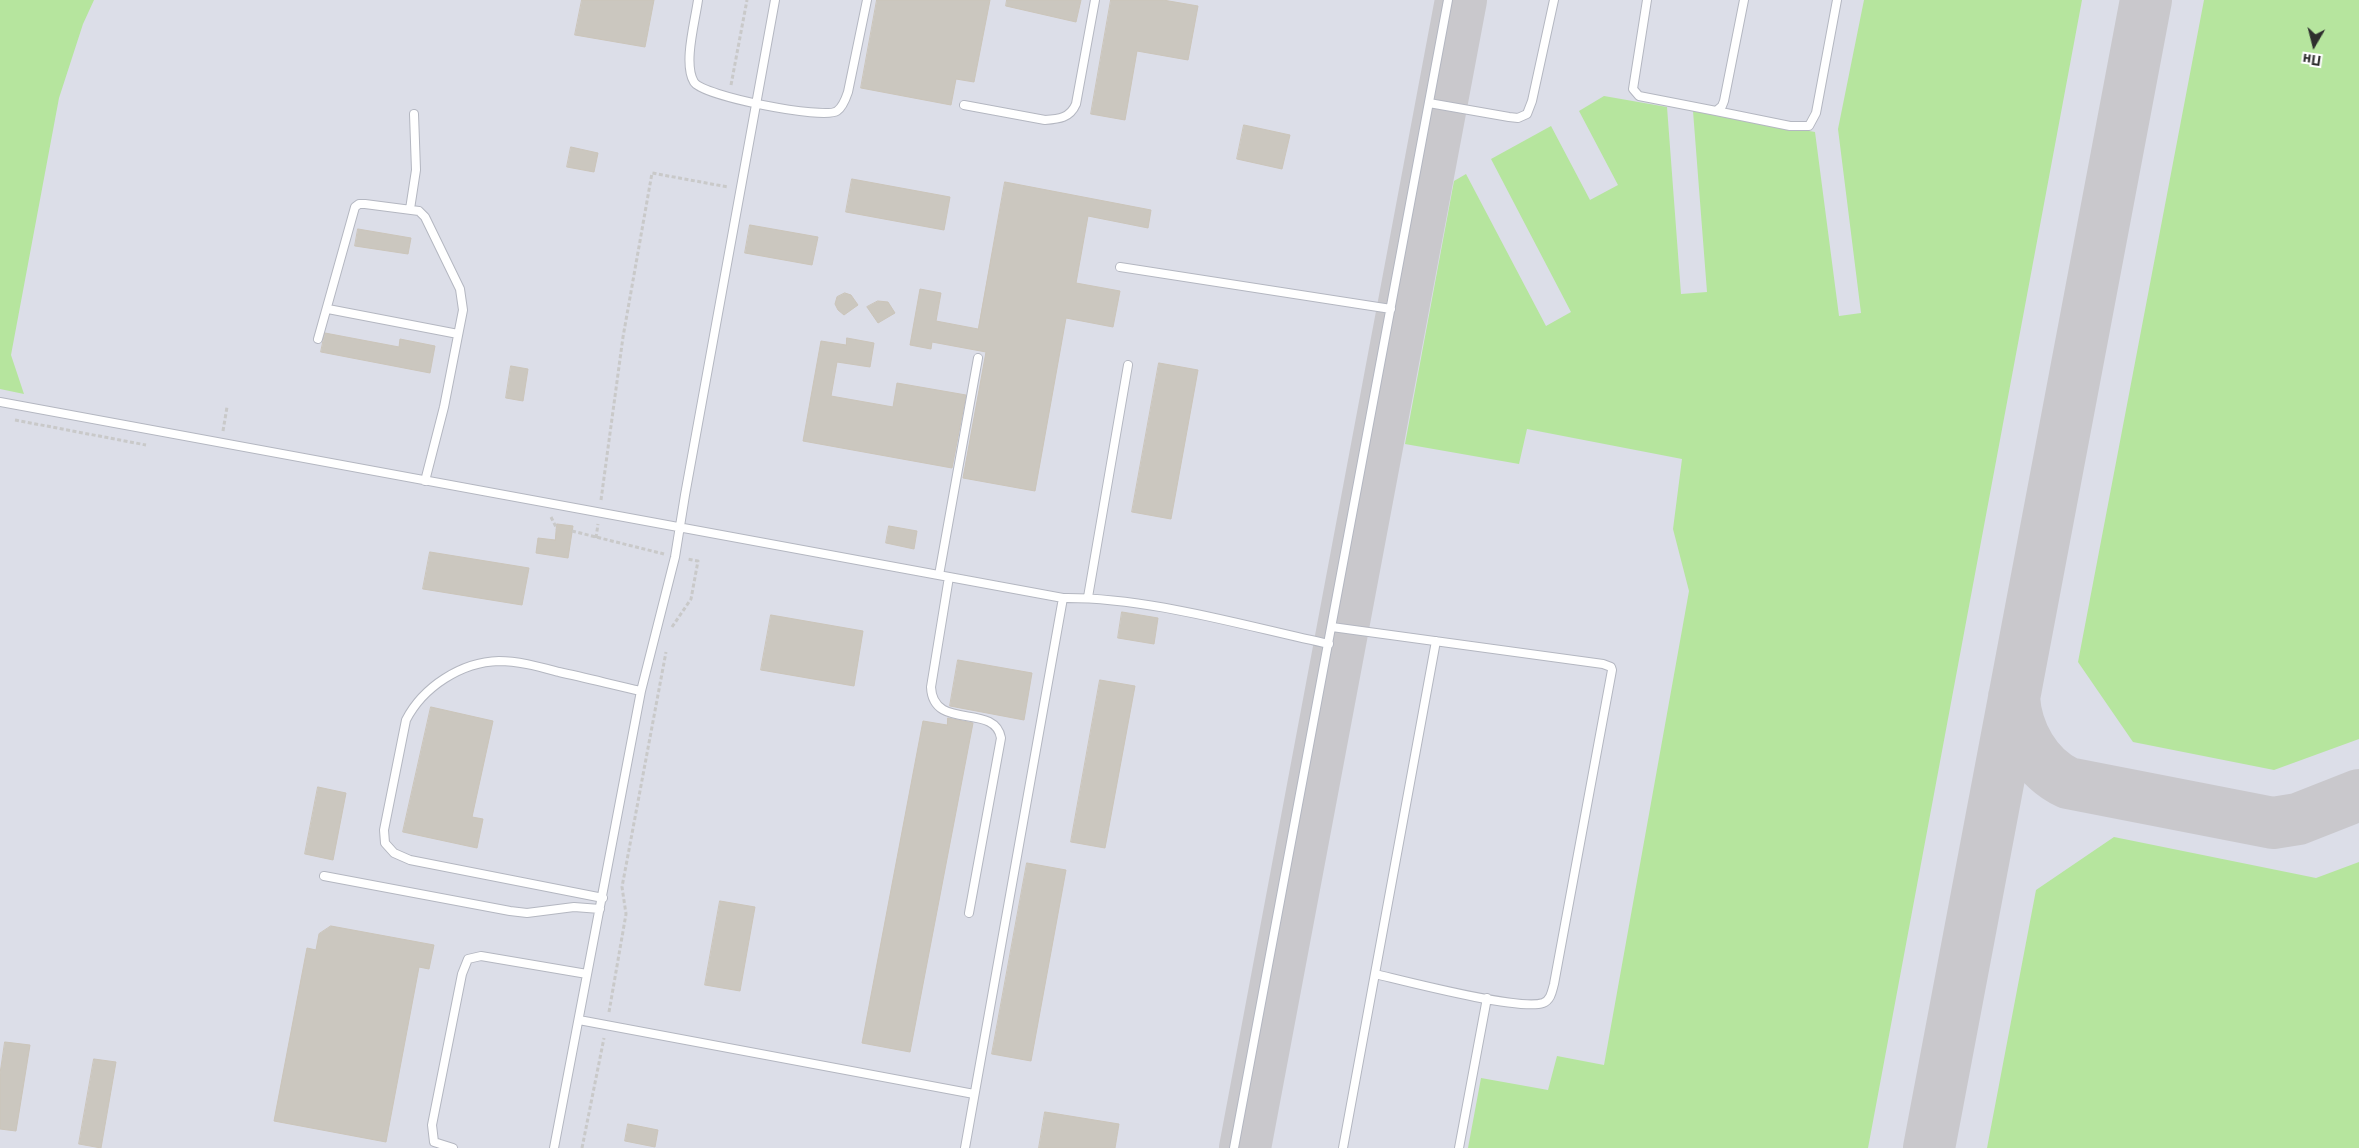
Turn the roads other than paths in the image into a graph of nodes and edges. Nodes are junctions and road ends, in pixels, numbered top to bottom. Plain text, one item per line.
1 (698, 0) edge
2 (775, 0) edge
3 (867, 0) edge
4 (1095, 0) edge
5 (1448, 0) edge
6 (1554, 0) edge
7 (1647, 0) edge
8 (1744, 0) edge
9 (1837, 0) edge
10 (757, 103) junction
11 (1430, 103) junction
12 (964, 105) dead end
13 (1716, 111) junction
14 (414, 114) dead end
15 (410, 209) junction
16 (1120, 267) dead end
17 (328, 308) junction
18 (1391, 309) junction
19 (458, 334) junction
20 (318, 339) dead end
21 (978, 358) dead end
22 (1128, 365) dead end
23 (0, 402) edge
24 (425, 481) junction
25 (680, 528) junction
26 (939, 575) junction
27 (949, 577) junction
28 (1063, 598) junction
29 (1088, 598) junction
30 (1332, 627) junction
31 (1436, 641) junction
32 (1329, 644) junction
33 (641, 691) junction
34 (324, 876) dead end
35 (603, 898) junction
36 (600, 908) junction
37 (969, 913) dead end
38 (587, 974) junction
39 (1375, 974) junction
40 (1486, 998) junction
41 (579, 1020) junction
42 (974, 1094) junction
43 (453, 1148) edge
44 (554, 1148) edge
45 (966, 1148) edge
46 (1234, 1148) edge
47 (1343, 1148) edge
48 (1459, 1148) edge

1 - 10 lane
2 - 10 lane
3 - 10 lane
4 - 12 lane
5 - 11 lane
6 - 11 lane
7 - 13 lane
8 - 13 lane
9 - 13 lane
10 - 25 lane
11 - 18 lane
14 - 15 lane
15 - 17 lane
15 - 19 lane
16 - 18 lane
17 - 19 lane
17 - 20 lane
18 - 30 lane
19 - 24 lane
21 - 26 lane
22 - 29 lane
23 - 24 lane
24 - 25 lane
25 - 26 lane
25 - 33 lane
26 - 27 lane
27 - 28 lane
27 - 37 lane
28 - 29 lane
28 - 42 lane
29 - 32 lane
30 - 31 lane
30 - 32 lane
31 - 39 lane
31 - 40 lane
32 - 46 lane
33 - 35 lane
33 - 35 lane
34 - 36 lane
35 - 36 lane
36 - 38 lane
38 - 41 lane
38 - 43 lane
39 - 40 lane
39 - 47 lane
40 - 48 lane
41 - 42 lane
41 - 44 lane
42 - 45 lane

